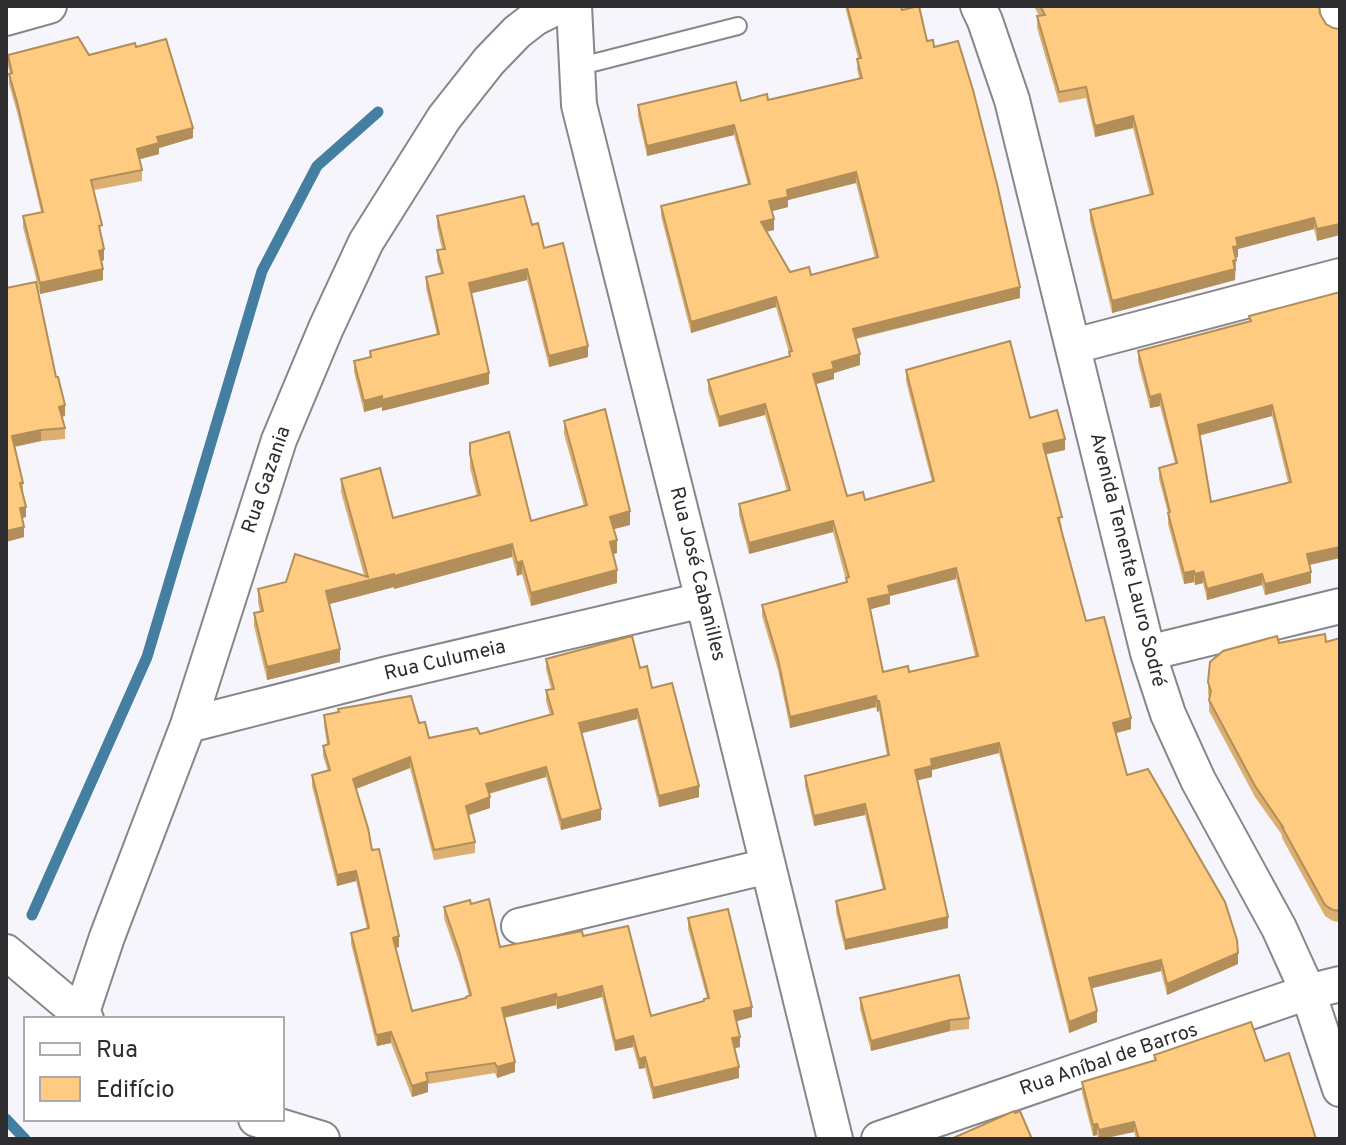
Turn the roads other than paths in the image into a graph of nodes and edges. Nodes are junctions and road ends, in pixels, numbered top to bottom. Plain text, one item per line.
1 (49, 6) edge
2 (559, 6) edge
3 (574, 6) edge
4 (978, 6) edge
5 (1337, 6) edge
6 (6, 18) edge
7 (1340, 21) edge
8 (738, 26) dead end
9 (577, 67) junction
10 (1340, 276) edge
11 (1074, 346) junction
12 (703, 600) junction
13 (1340, 606) edge
14 (1148, 653) junction
15 (188, 725) junction
16 (768, 866) junction
17 (519, 926) dead end
18 (6, 952) edge
19 (1324, 988) edge
20 (83, 1017) edge
21 (1340, 1089) edge
22 (263, 1121) edge
23 (322, 1139) edge
24 (835, 1139) edge
25 (879, 1139) edge

1 - 6 street
2 - 15 street, Rua Gazania
3 - 9 street, Rua José Cabanilles
4 - 11 street, Avenida Tenente Lauro Sodré
5 - 7 street
8 - 9 lane
9 - 12 street, Rua José Cabanilles
10 - 11 street
11 - 14 street, Avenida Tenente Lauro Sodré
12 - 15 street, Rua Culumeia
12 - 16 street, Rua José Cabanilles
13 - 14 street
14 - 19 street, Avenida Tenente Lauro Sodré
15 - 20 street, Rua Gazania
16 - 17 street
16 - 24 street, Rua José Cabanilles
18 - 20 street
19 - 21 street, Avenida Tenente Lauro Sodré
19 - 25 street, Rua Aníbal de Barros
22 - 23 street

